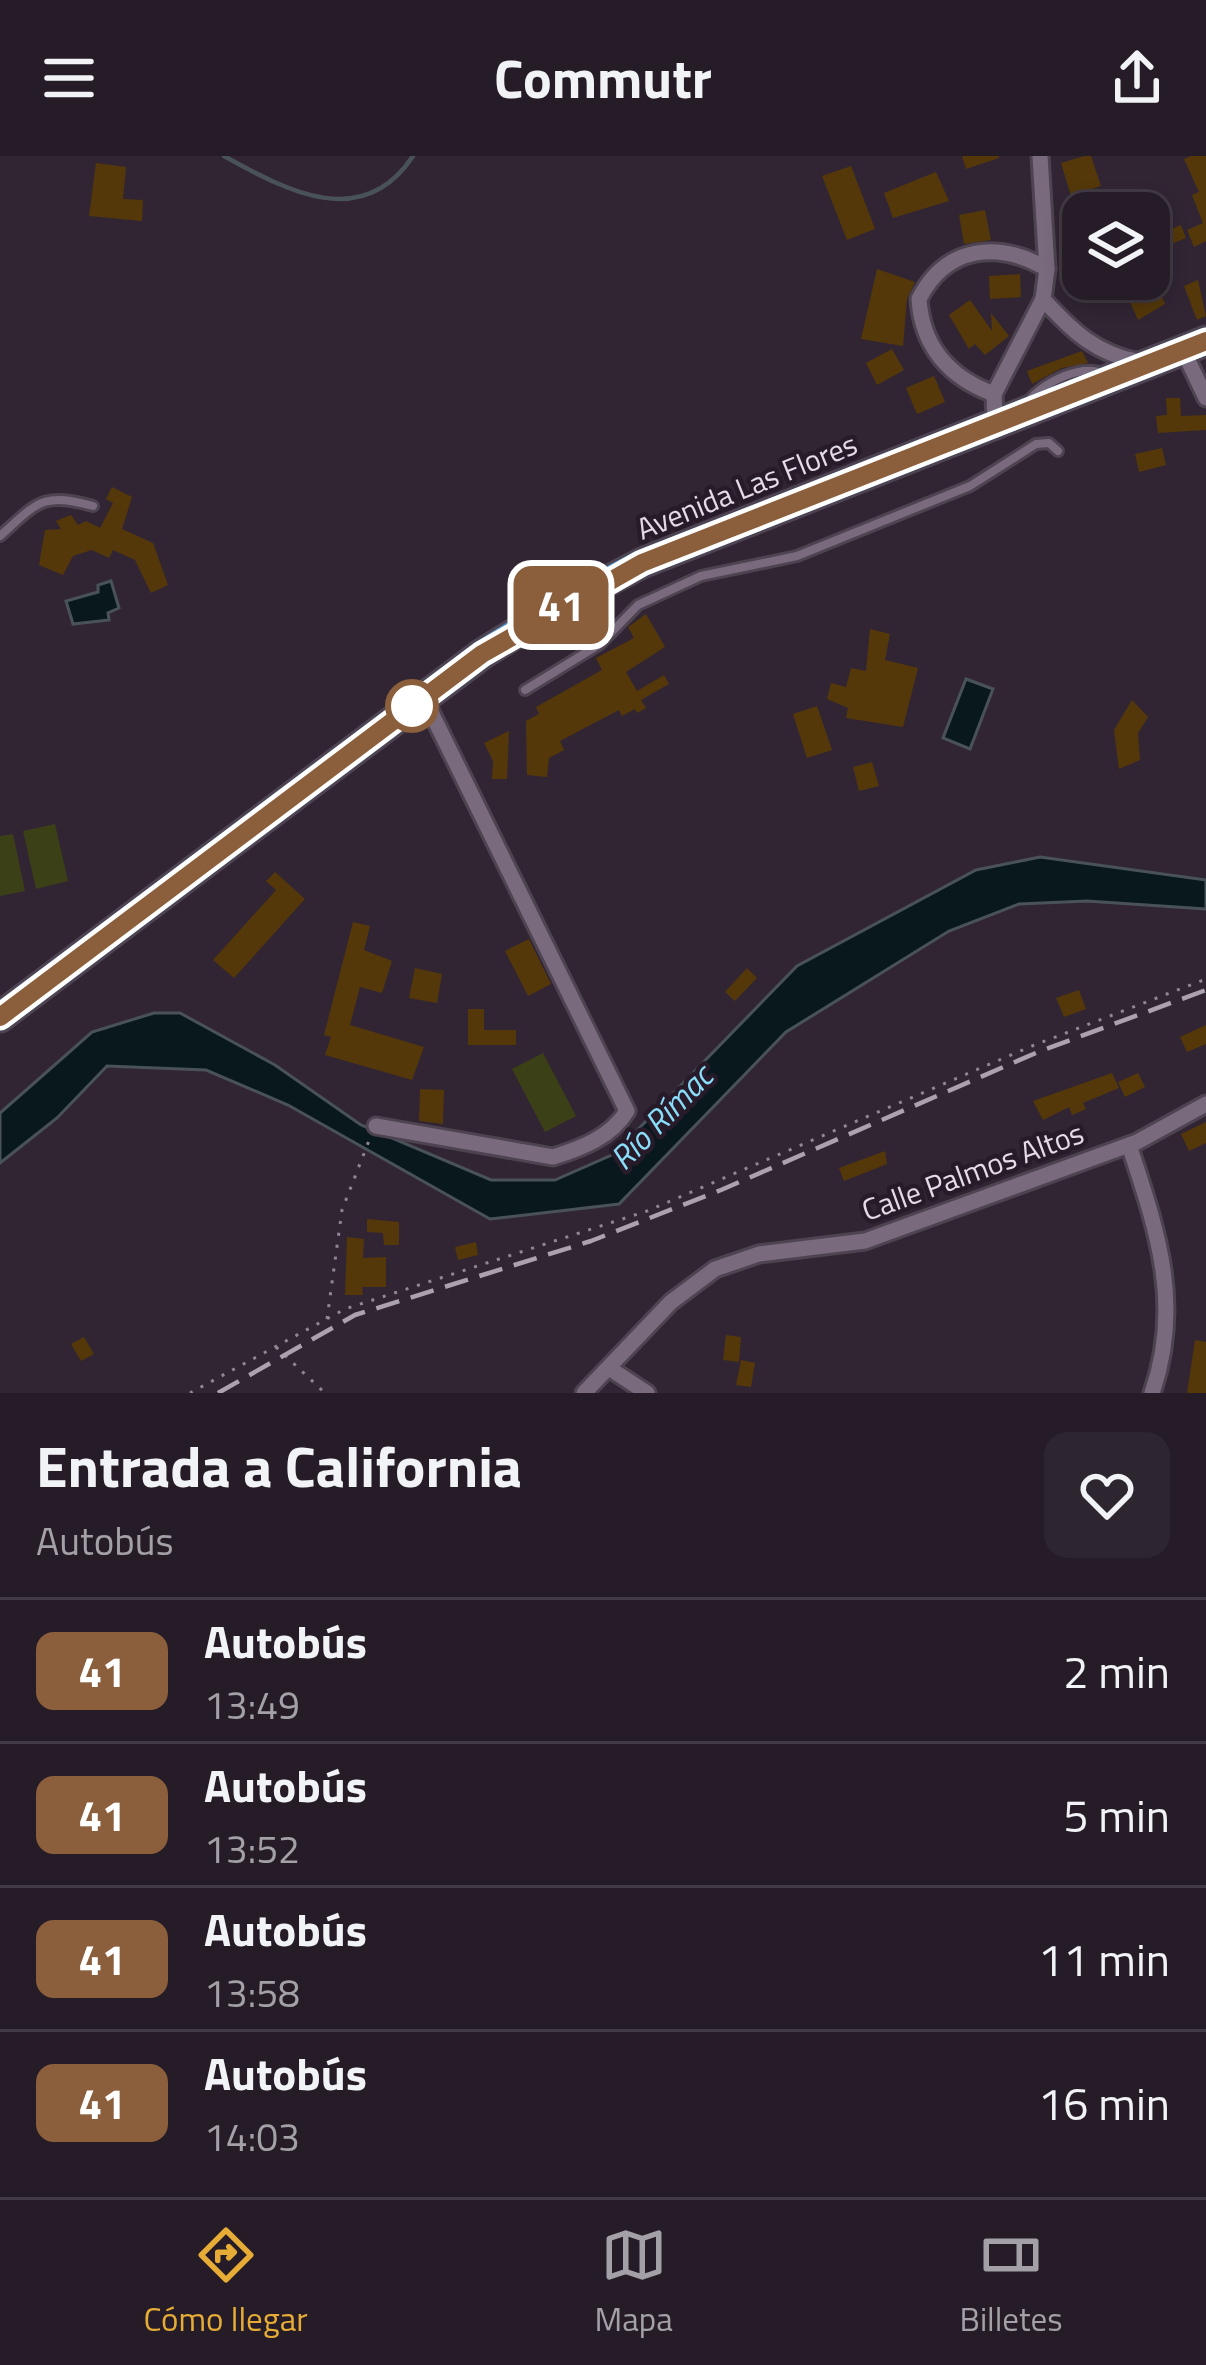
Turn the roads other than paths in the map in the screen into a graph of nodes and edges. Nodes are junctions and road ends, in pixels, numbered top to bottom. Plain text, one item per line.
1 (1040, 156) edge
2 (1047, 269) junction
3 (1043, 299) junction
4 (1195, 346) edge
5 (1148, 364) junction
6 (994, 394) junction
7 (1206, 398) edge
8 (995, 425) junction
9 (1058, 451) dead end
10 (93, 506) dead end
11 (0, 536) edge
12 (525, 690) dead end
13 (424, 698) junction
14 (0, 1017) edge
15 (1206, 1103) edge
16 (376, 1126) dead end
17 (1129, 1145) junction
18 (609, 1368) junction
19 (584, 1393) edge
20 (647, 1393) edge
21 (1152, 1393) edge

1 - 2 street
2 - 3 street
2 - 6 street
3 - 5 street
3 - 6 street
4 - 5 highway, Avenida Las Flores
4 - 7 street
5 - 8 highway, Avenida Las Flores
6 - 8 street
8 - 13 highway, Avenida Las Flores
9 - 12 lane
10 - 11 lane
13 - 14 highway, Avenida Las Flores
13 - 16 street
15 - 17 street, Calle Palmos Altos
17 - 18 street, Calle Palmos Altos
17 - 21 street
18 - 19 street, Calle Palmos Altos
18 - 20 street

